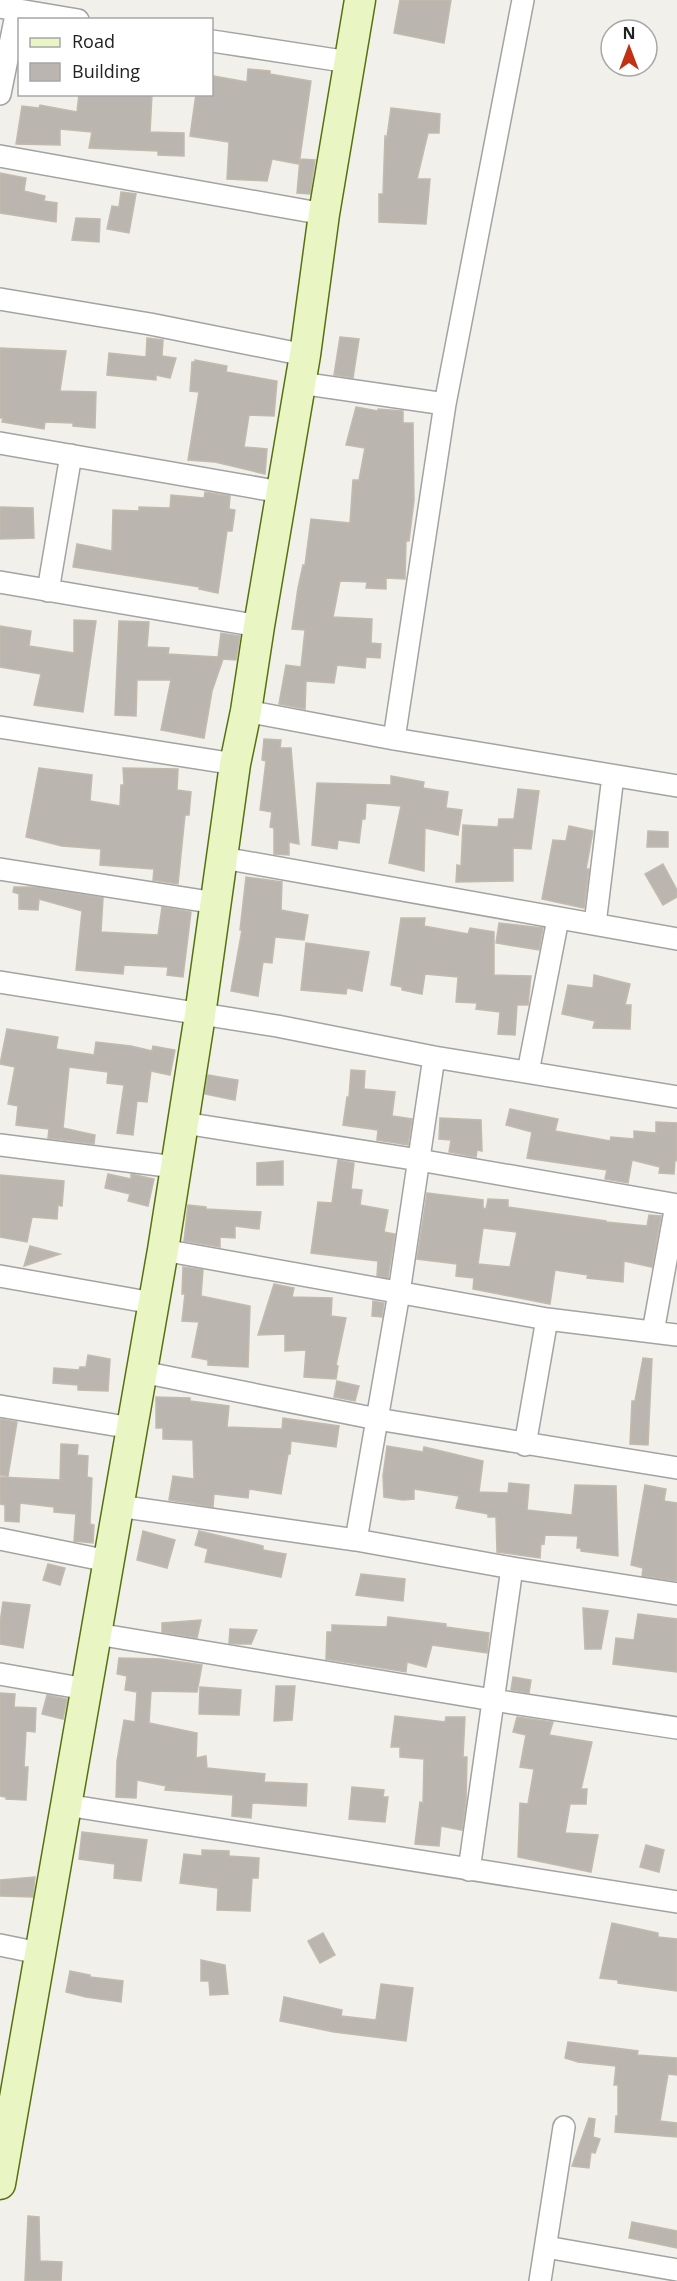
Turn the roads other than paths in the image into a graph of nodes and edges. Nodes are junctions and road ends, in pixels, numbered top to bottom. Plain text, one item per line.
1 (360, 0) edge
2 (523, 0) edge
3 (8, 9) edge
4 (65, 18) edge
5 (213, 40) edge
6 (349, 62) junction
7 (0, 94) edge
8 (0, 156) edge
9 (324, 214) junction
10 (0, 299) edge
11 (303, 369) junction
12 (445, 404) junction
13 (0, 443) edge
14 (70, 455) junction
15 (281, 492) junction
16 (0, 582) edge
17 (48, 591) junction
18 (259, 626) junction
19 (246, 711) junction
20 (0, 727) edge
21 (394, 739) junction
22 (236, 764) junction
23 (613, 776) junction
24 (677, 786) edge
25 (223, 858) junction
26 (0, 869) edge
27 (216, 903) junction
28 (558, 919) junction
29 (595, 924) junction
30 (677, 939) edge
31 (0, 982) edge
32 (200, 1015) junction
33 (434, 1057) junction
34 (528, 1072) junction
35 (677, 1097) edge
36 (184, 1123) junction
37 (0, 1145) edge
38 (418, 1161) junction
39 (176, 1167) junction
40 (677, 1205) edge
41 (163, 1250) junction
42 (0, 1276) edge
43 (399, 1293) junction
44 (153, 1303) junction
45 (547, 1319) junction
46 (653, 1332) junction
47 (677, 1335) edge
48 (142, 1372) junction
49 (0, 1406) edge
50 (377, 1419) junction
51 (132, 1428) junction
52 (525, 1445) junction
53 (677, 1468) edge
54 (118, 1506) junction
55 (0, 1539) edge
56 (356, 1540) junction
57 (108, 1561) junction
58 (512, 1568) junction
59 (677, 1594) edge
60 (97, 1634) junction
61 (0, 1674) edge
62 (86, 1689) junction
63 (493, 1700) junction
64 (677, 1728) edge
65 (66, 1805) junction
66 (469, 1870) junction
67 (677, 1902) edge
68 (0, 1945) edge
69 (39, 1953) junction
70 (9, 2083) edge
71 (564, 2127) dead end
72 (0, 2184) edge
73 (546, 2247) junction
74 (677, 2270) edge
75 (540, 2281) edge

1 - 6 street
2 - 12 street
3 - 4 street
3 - 7 street
5 - 6 street
6 - 9 street
8 - 9 street
9 - 11 street
10 - 11 street
11 - 12 street
11 - 15 street
12 - 21 street
13 - 14 street
14 - 15 street
14 - 17 street
15 - 18 street
16 - 17 street
17 - 18 street
18 - 19 street
19 - 21 street
19 - 22 street
20 - 22 street
21 - 23 street
22 - 25 street
23 - 24 street
23 - 29 street
25 - 27 street
25 - 28 street
26 - 27 street
27 - 32 street
28 - 29 street
28 - 34 street
29 - 30 street
31 - 32 street
32 - 33 street
32 - 36 street
33 - 34 street
33 - 38 street
34 - 35 street
36 - 38 street
36 - 39 street
37 - 39 street
38 - 40 street
38 - 43 street
39 - 41 street
40 - 46 street
41 - 43 street
41 - 44 street
42 - 44 street
43 - 45 street
43 - 50 street
44 - 48 street
45 - 46 street
45 - 52 street
46 - 47 street
48 - 50 street
48 - 51 street
49 - 51 street
50 - 52 street
50 - 56 street
51 - 54 street
52 - 53 street
54 - 56 street
54 - 57 street
55 - 57 street
56 - 58 street
57 - 60 street
58 - 59 street
58 - 63 street
60 - 62 street
60 - 63 street
61 - 62 street
62 - 65 street
63 - 64 street
63 - 66 street
65 - 66 street
65 - 69 street
66 - 67 street
68 - 69 street
69 - 70 street
70 - 72 street
71 - 73 street
73 - 74 street
73 - 75 street

